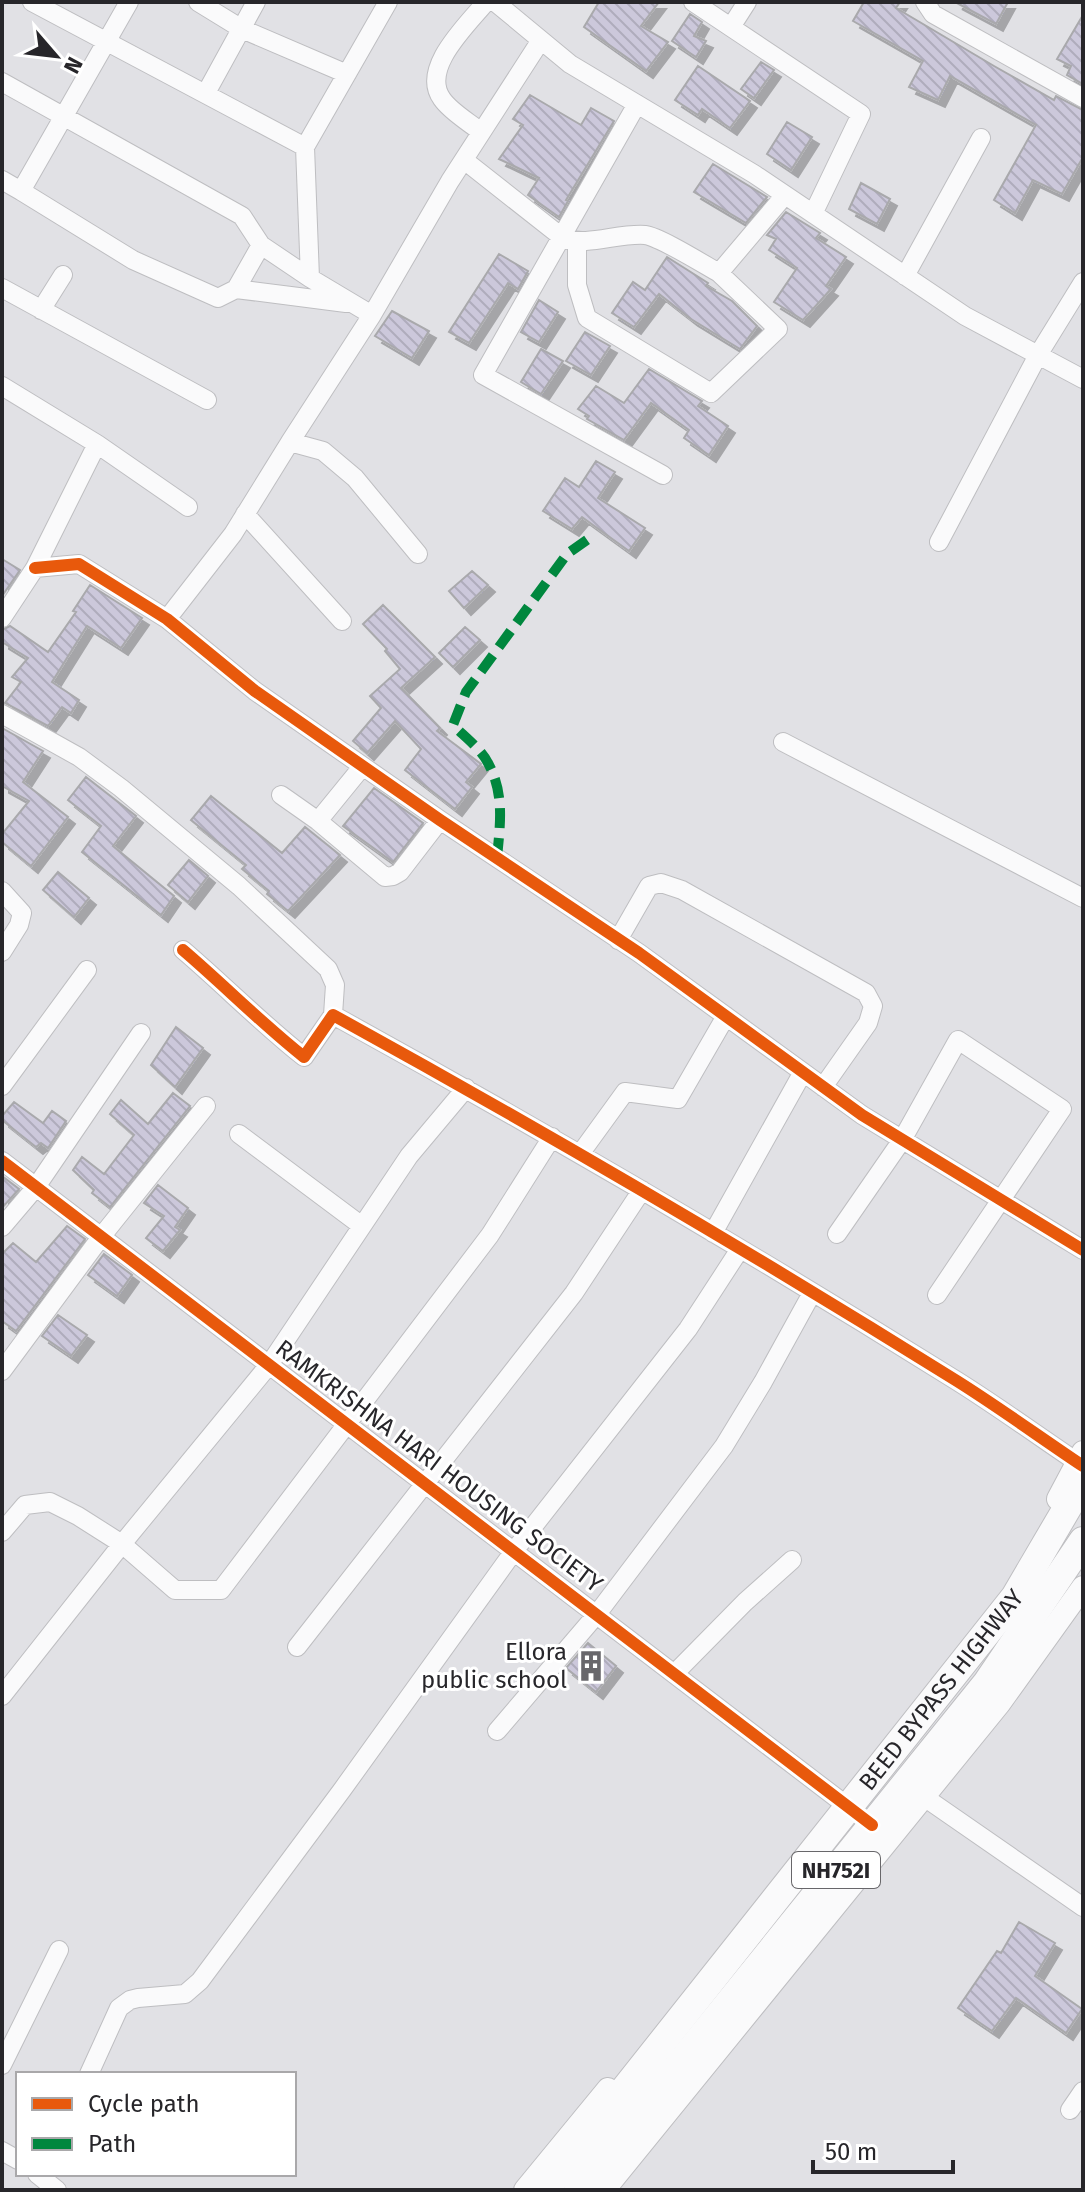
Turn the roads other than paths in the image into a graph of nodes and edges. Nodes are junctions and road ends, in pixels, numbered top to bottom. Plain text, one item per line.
1 (32, 2) edge
2 (129, 2) edge
3 (198, 2) edge
4 (256, 2) edge
5 (486, 2) edge
6 (495, 2) edge
7 (693, 2) edge
8 (747, 2) edge
9 (925, 2) edge
10 (384, 4) edge
11 (731, 27) junction
12 (242, 29) junction
13 (541, 40) junction
14 (105, 42) junction
15 (347, 74) junction
16 (2, 82) edge
17 (206, 93) junction
18 (1083, 98) edge
19 (637, 104) junction
20 (62, 115) junction
21 (481, 132) junction
22 (981, 138) dead end
23 (305, 147) junction
24 (464, 160) junction
25 (2, 180) edge
26 (21, 191) junction
27 (785, 195) junction
28 (813, 214) junction
29 (570, 240) junction
30 (261, 245) junction
31 (719, 273) junction
32 (63, 275) dead end
33 (905, 276) junction
34 (310, 278) junction
35 (1083, 282) edge
36 (2, 288) edge
37 (236, 289) junction
38 (353, 304) junction
39 (41, 310) junction
40 (372, 315) junction
41 (1038, 355) junction
42 (1083, 379) edge
43 (2, 386) edge
44 (207, 400) dead end
45 (290, 442) junction
46 (97, 444) junction
47 (663, 475) dead end
48 (188, 507) dead end
49 (245, 514) junction
50 (939, 542) dead end
51 (418, 554) dead end
52 (35, 568) junction
53 (2, 618) edge
54 (167, 619) junction
55 (342, 621) dead end
56 (2, 714) edge
57 (783, 742) dead end
58 (362, 767) junction
59 (281, 795) dead end
60 (440, 820) junction
61 (318, 821) junction
62 (2, 891) edge
63 (1083, 898) edge
64 (618, 940) junction
65 (183, 950) dead end
66 (2, 952) edge
67 (87, 970) dead end
68 (333, 1015) junction
69 (726, 1016) junction
70 (141, 1033) dead end
71 (803, 1072) junction
72 (2, 1086) edge
73 (823, 1087) junction
74 (466, 1088) junction
75 (206, 1106) dead end
76 (239, 1134) dead end
77 (552, 1137) junction
78 (902, 1140) junction
79 (580, 1154) junction
80 (2, 1161) edge
81 (36, 1187) junction
82 (642, 1190) junction
83 (1000, 1200) junction
84 (362, 1226) junction
85 (2, 1227) edge
86 (713, 1233) junction
87 (837, 1234) dead end
88 (101, 1237) junction
89 (740, 1249) junction
90 (1083, 1250) edge
91 (812, 1293) junction
92 (937, 1295) dead end
93 (269, 1365) junction
94 (2, 1371) edge
95 (345, 1423) junction
96 (1082, 1465) edge
97 (423, 1482) junction
98 (2, 1532) edge
99 (1083, 1541) edge
100 (122, 1544) junction
101 (514, 1551) junction
102 (792, 1560) dead end
103 (1083, 1587) edge
104 (597, 1614) junction
105 (297, 1647) dead end
106 (675, 1673) junction
107 (2, 1696) edge
108 (497, 1731) dead end
109 (914, 1790) junction
110 (844, 1803) junction
111 (872, 1825) junction
112 (1083, 1907) edge
113 (59, 1950) dead end
114 (2, 2065) edge
115 (90, 2072) edge
116 (1083, 2091) edge
117 (1070, 2110) dead end
118 (40, 2176) edge
119 (57, 2190) edge
120 (525, 2190) edge
121 (545, 2190) edge
122 (578, 2190) edge
123 (604, 2190) edge

1 - 14 street
2 - 14 street
3 - 12 street
4 - 12 street
5 - 21 street
6 - 13 street
7 - 11 street
8 - 11 street
9 - 18 street
10 - 15 street
11 - 28 street
12 - 15 street
12 - 17 street
13 - 19 street
13 - 21 street
14 - 17 street
14 - 20 street
15 - 23 street
16 - 20 street
17 - 23 street
19 - 27 street
19 - 29 street
20 - 26 street
20 - 30 street
21 - 24 street
22 - 33 street
23 - 34 street
24 - 29 street
24 - 40 street
25 - 26 street
26 - 37 street
27 - 28 street
27 - 31 street
28 - 33 street
29 - 31 street
29 - 31 street
29 - 47 street
30 - 34 street
30 - 37 street
32 - 39 street
33 - 41 street
34 - 38 street
35 - 41 street
36 - 39 street
37 - 38 street
38 - 40 street
39 - 44 street
40 - 45 street
41 - 42 street
41 - 50 street
43 - 46 street
45 - 49 street
45 - 51 street
46 - 48 street
46 - 52 street
49 - 54 street
49 - 55 street
52 - 53 street
52 - 54 street
54 - 58 street
56 - 68 street
57 - 63 street
58 - 60 street
58 - 61 street
59 - 61 street
60 - 61 street
60 - 64 street
62 - 66 street
64 - 69 street
64 - 73 street
65 - 68 street
67 - 72 street
68 - 74 street
69 - 71 street
69 - 79 street
70 - 81 street
71 - 73 street
71 - 86 street
73 - 78 street
74 - 77 street
74 - 84 street
75 - 88 street
76 - 84 street
77 - 79 street
77 - 95 street
78 - 83 street
78 - 83 street
78 - 87 street
79 - 82 street
80 - 81 street, RAMKRISHNA HARI HOUSING SOCIETY
81 - 85 street
81 - 88 street, RAMKRISHNA HARI HOUSING SOCIETY
82 - 86 street
82 - 97 street
83 - 90 street
83 - 92 street
84 - 93 street
86 - 89 street
88 - 93 street, RAMKRISHNA HARI HOUSING SOCIETY
88 - 94 street
89 - 91 street
89 - 101 street
91 - 96 street
91 - 104 street
93 - 95 street, RAMKRISHNA HARI HOUSING SOCIETY
93 - 100 street
95 - 97 street, RAMKRISHNA HARI HOUSING SOCIETY
95 - 100 street
96 - 110 highway, BEED BYPASS HIGHWAY / NH752I
97 - 101 street, RAMKRISHNA HARI HOUSING SOCIETY
97 - 105 street
98 - 100 street
99 - 109 highway, BEED BYPASS HIGHWAY / NH752I
100 - 107 street
101 - 104 street, RAMKRISHNA HARI HOUSING SOCIETY
101 - 115 street
102 - 106 street
103 - 109 street
104 - 106 street, RAMKRISHNA HARI HOUSING SOCIETY
104 - 108 street
106 - 110 street, RAMKRISHNA HARI HOUSING SOCIETY
109 - 111 highway, BEED BYPASS HIGHWAY / NH752I
109 - 112 street
109 - 123 street
110 - 111 street, RAMKRISHNA HARI HOUSING SOCIETY
110 - 120 street
110 - 121 highway, BEED BYPASS HIGHWAY / NH752I
111 - 122 highway, BEED BYPASS HIGHWAY / NH752I
113 - 114 street
116 - 117 street
118 - 119 street

